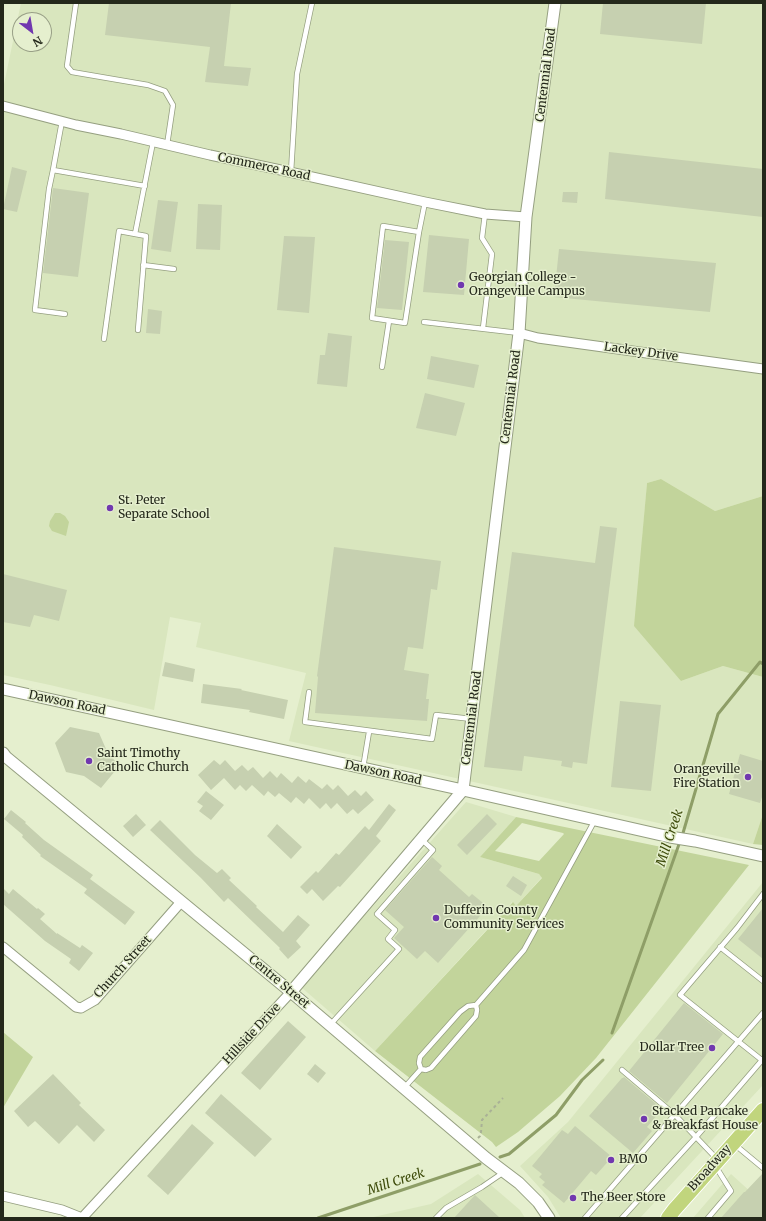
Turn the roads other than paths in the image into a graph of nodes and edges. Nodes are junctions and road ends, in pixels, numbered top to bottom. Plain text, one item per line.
1 (76, 3) edge
2 (312, 3) edge
3 (555, 3) edge
4 (3, 106) edge
5 (62, 121) junction
6 (153, 142) junction
7 (167, 145) junction
8 (53, 170) junction
9 (291, 172) junction
10 (145, 186) junction
11 (424, 202) junction
12 (485, 214) junction
13 (526, 217) junction
14 (419, 232) junction
15 (135, 234) junction
16 (143, 265) junction
17 (174, 269) dead end
18 (66, 314) dead end
19 (388, 321) junction
20 (424, 322) dead end
21 (483, 328) junction
22 (138, 330) dead end
23 (519, 333) junction
24 (104, 338) dead end
25 (382, 367) dead end
26 (763, 369) edge
27 (3, 690) edge
28 (309, 692) dead end
29 (472, 719) junction
30 (369, 732) junction
31 (3, 754) edge
32 (363, 768) junction
33 (463, 790) junction
34 (596, 820) junction
35 (421, 839) junction
36 (763, 856) edge
37 (763, 894) edge
38 (181, 902) junction
39 (720, 947) junction
40 (4, 949) edge
41 (763, 981) edge
42 (291, 992) junction
43 (476, 1005) junction
44 (763, 1013) edge
45 (330, 1025) junction
46 (739, 1041) junction
47 (763, 1060) edge
48 (421, 1068) junction
49 (622, 1070) dead end
50 (404, 1088) junction
51 (762, 1112) edge
52 (675, 1115) junction
53 (696, 1137) junction
54 (733, 1143) junction
55 (716, 1162) junction
56 (763, 1168) edge
57 (504, 1172) junction
58 (3, 1196) edge
59 (670, 1215) edge
60 (82, 1218) edge
61 (436, 1218) edge
62 (549, 1218) edge
63 (585, 1218) edge
64 (622, 1218) edge
65 (708, 1218) edge

1 - 7 lane
2 - 9 lane
3 - 13 street, Centennial Road
4 - 5 street, Commerce Road
5 - 6 street, Commerce Road
5 - 8 lane
6 - 7 street, Commerce Road
6 - 10 lane
7 - 9 street, Commerce Road
8 - 10 lane
8 - 18 lane
9 - 11 street, Commerce Road
10 - 15 lane
11 - 12 street, Commerce Road
11 - 14 lane
12 - 13 street, Commerce Road
12 - 21 lane
13 - 23 street, Centennial Road
14 - 19 lane
14 - 19 lane
15 - 16 lane
15 - 24 lane
16 - 17 lane
16 - 22 lane
19 - 25 lane
20 - 21 lane
21 - 23 lane
23 - 26 street, Lackey Drive
23 - 29 street, Centennial Road
27 - 32 street, Dawson Road
28 - 30 lane
29 - 30 lane
29 - 33 street, Centennial Road
30 - 32 lane
31 - 38 street, Centre Street
32 - 33 street, Dawson Road
33 - 34 street, Dawson Road
33 - 35 street, Hillside Drive
34 - 36 street, Dawson Road
34 - 43 lane
35 - 42 street, Hillside Drive
35 - 45 lane
37 - 39 lane
38 - 40 street, Church Street
38 - 42 street, Centre Street
39 - 41 lane
39 - 46 lane
42 - 45 street, Centre Street
42 - 60 street, Hillside Drive
43 - 48 lane
43 - 48 lane
44 - 46 lane
45 - 50 street, Centre Street
46 - 47 lane
46 - 52 lane
47 - 53 lane
48 - 50 lane
49 - 52 lane
50 - 57 street, Centre Street
51 - 54 main road, Broadway
52 - 53 lane
52 - 63 lane
53 - 55 lane
53 - 64 lane
54 - 55 main road, Broadway
54 - 56 lane
55 - 59 main road, Broadway
55 - 65 lane
57 - 61 lane
57 - 62 street, Centre Street
58 - 60 street

